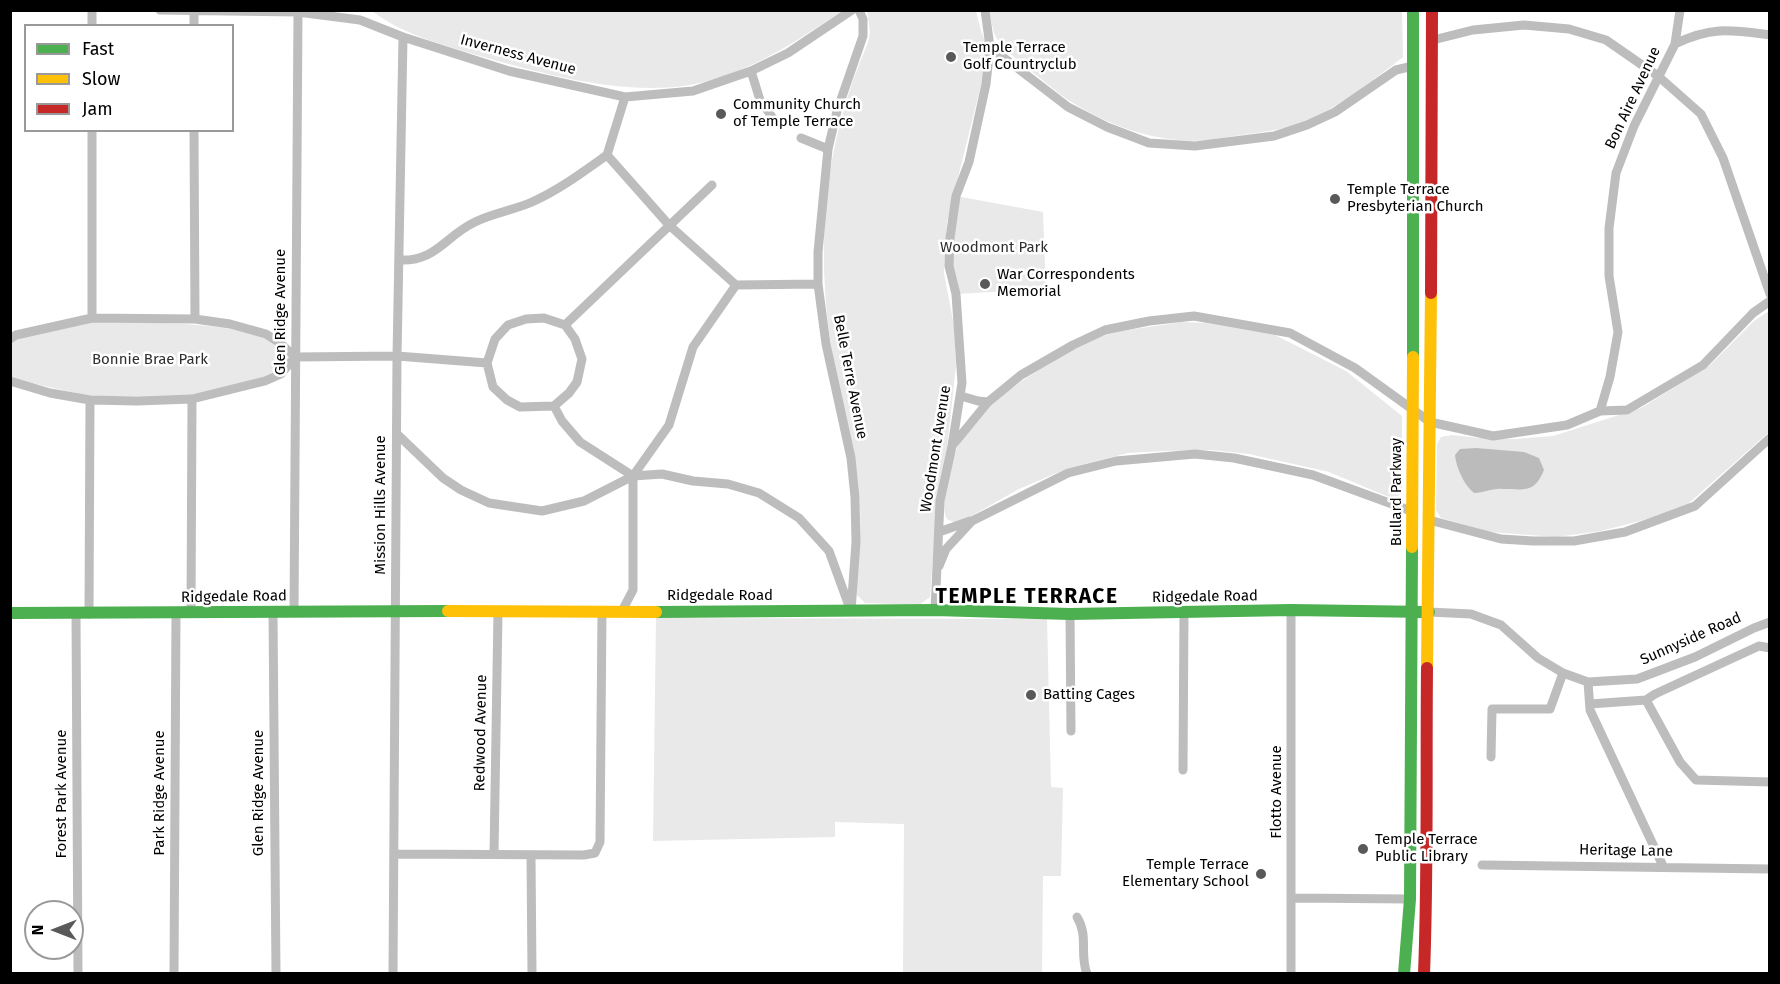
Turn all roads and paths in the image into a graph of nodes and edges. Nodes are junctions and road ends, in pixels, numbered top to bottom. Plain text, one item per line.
1 (160, 10) edge
2 (356, 10) edge
3 (852, 10) edge
4 (859, 10) edge
5 (985, 10) edge
6 (1413, 10) edge
7 (1432, 10) edge
8 (1680, 10) edge
9 (194, 12) junction
10 (298, 12) junction
11 (360, 20) junction
12 (194, 24) edge
13 (1770, 35) edge
14 (403, 37) junction
15 (1433, 40) junction
16 (1675, 44) junction
17 (990, 47) junction
18 (1413, 66) junction
19 (751, 71) junction
20 (1658, 76) junction
21 (626, 97) junction
22 (772, 117) dead end
23 (92, 132) edge
24 (194, 132) edge
25 (801, 138) dead end
26 (828, 149) junction
27 (607, 155) junction
28 (712, 184) dead end
29 (669, 225) junction
30 (399, 260) junction
31 (818, 284) junction
32 (736, 285) junction
33 (1770, 294) edge
34 (1770, 301) edge
35 (92, 318) junction
36 (195, 319) junction
37 (565, 325) junction
38 (10, 339) edge
39 (397, 356) junction
40 (295, 357) junction
41 (487, 363) junction
42 (10, 381) edge
43 (961, 396) junction
44 (192, 399) junction
45 (90, 400) junction
46 (988, 402) junction
47 (554, 406) junction
48 (1413, 410) junction
49 (1600, 411) junction
50 (1430, 422) junction
51 (397, 434) junction
52 (1770, 438) edge
53 (952, 446) junction
54 (633, 476) junction
55 (1411, 511) junction
56 (1429, 520) junction
57 (972, 521) junction
58 (939, 532) junction
59 (937, 571) junction
60 (395, 610) junction
61 (935, 610) junction
62 (1291, 610) junction
63 (622, 611) junction
64 (851, 611) junction
65 (273, 612) junction
66 (294, 612) junction
67 (498, 612) junction
68 (602, 612) junction
69 (1184, 612) junction
70 (1412, 612) junction
71 (1429, 612) junction
72 (176, 613) junction
73 (191, 613) junction
74 (10, 614) edge
75 (82, 614) junction
76 (1070, 614) junction
77 (1770, 622) edge
78 (1770, 648) edge
79 (1563, 673) junction
80 (1588, 682) junction
81 (1646, 700) junction
82 (1590, 704) junction
83 (1071, 731) dead end
84 (1491, 757) dead end
85 (1184, 770) dead end
86 (1770, 782) edge
87 (394, 854) junction
88 (494, 854) junction
89 (531, 855) junction
90 (1482, 865) dead end
91 (1663, 866) junction
92 (1770, 869) edge
93 (1292, 898) junction
94 (1410, 899) junction
95 (1077, 917) dead end
96 (78, 974) edge
97 (174, 974) edge
98 (276, 974) edge
99 (393, 974) edge
100 (532, 974) edge
101 (1087, 974) edge
102 (1290, 974) edge
103 (1404, 974) edge
104 (1424, 974) edge

1 - 9 street, Inverness Avenue
2 - 11 street
3 - 19 street, Inverness Avenue
4 - 26 street, Belle Terre Avenue
5 - 17 street, Woodmont Avenue
6 - 18 main road, Bullard Parkway
7 - 15 main road
8 - 16 street, Bon Aire Avenue
9 - 10 street, Inverness Avenue
9 - 12 street
10 - 11 street, Inverness Avenue
10 - 40 street, Glen Ridge Avenue
11 - 14 street, Inverness Avenue
13 - 16 street
14 - 21 street, Inverness Avenue
14 - 30 street, Mission Hills Avenue
15 - 20 street
15 - 50 main road
16 - 20 street, Bon Aire Avenue
17 - 18 street
17 - 43 street, Woodmont Avenue
18 - 48 main road, Bullard Parkway
19 - 21 street, Inverness Avenue
19 - 22 street
20 - 33 street
20 - 49 street, Bon Aire Avenue
21 - 27 street
23 - 35 street
24 - 36 street
25 - 26 street
26 - 31 street, Belle Terre Avenue
27 - 29 street
27 - 30 street
28 - 29 street
29 - 32 street
29 - 37 street
30 - 39 street, Mission Hills Avenue
31 - 32 street
31 - 64 street, Belle Terre Avenue
32 - 54 street
34 - 49 street
35 - 36 street
35 - 38 street
36 - 40 street
37 - 41 street
37 - 47 street
39 - 40 street
39 - 41 street
39 - 51 street, Mission Hills Avenue
40 - 44 street
40 - 66 street, Glen Ridge Avenue
41 - 47 street
42 - 45 street
43 - 46 street
43 - 53 street, Woodmont Avenue
44 - 45 street
44 - 73 street
45 - 75 street, Forest Park Avenue
46 - 48 street
46 - 53 street
47 - 54 street
48 - 50 street
48 - 55 main road, Bullard Parkway
49 - 50 street
50 - 56 main road
51 - 54 street
51 - 60 street, Mission Hills Avenue
52 - 56 street
53 - 58 street, Woodmont Avenue
54 - 63 street
54 - 64 street
55 - 57 street
55 - 70 main road, Bullard Parkway
56 - 71 main road
57 - 58 street
57 - 59 street
58 - 59 street, Woodmont Avenue
59 - 61 street, Woodmont Avenue
60 - 66 main road, Ridgedale Road
60 - 67 main road, Ridgedale Road
60 - 87 street, Mission Hills Avenue
61 - 64 main road, Ridgedale Road
61 - 76 main road, Ridgedale Road
62 - 69 main road, Ridgedale Road
62 - 70 main road, Ridgedale Road
62 - 93 street, Flotto Avenue
63 - 64 main road, Ridgedale Road
63 - 68 main road, Ridgedale Road
65 - 66 main road, Ridgedale Road
65 - 73 main road, Ridgedale Road
65 - 98 street, Glen Ridge Avenue
67 - 68 main road, Ridgedale Road
67 - 88 street, Redwood Avenue
68 - 89 street
69 - 76 main road, Ridgedale Road
69 - 85 street
70 - 71 main road, Ridgedale Road
70 - 94 main road, Bullard Parkway
71 - 79 street, Sunnyside Road
71 - 104 main road
72 - 73 main road, Ridgedale Road
72 - 75 main road, Ridgedale Road
72 - 97 street, Park Ridge Avenue
74 - 75 main road, Ridgedale Road
75 - 96 street, Forest Park Avenue
76 - 83 street
77 - 80 street, Sunnyside Road
78 - 81 street
79 - 80 street, Sunnyside Road
79 - 84 street
80 - 82 street
81 - 82 street
81 - 86 street
82 - 91 street
87 - 88 street
87 - 99 street, Mission Hills Avenue
88 - 89 street
89 - 100 street
90 - 91 street, Heritage Lane
91 - 92 street, Heritage Lane
93 - 94 street
93 - 102 street, Flotto Avenue
94 - 103 main road, Bullard Parkway
95 - 101 street

